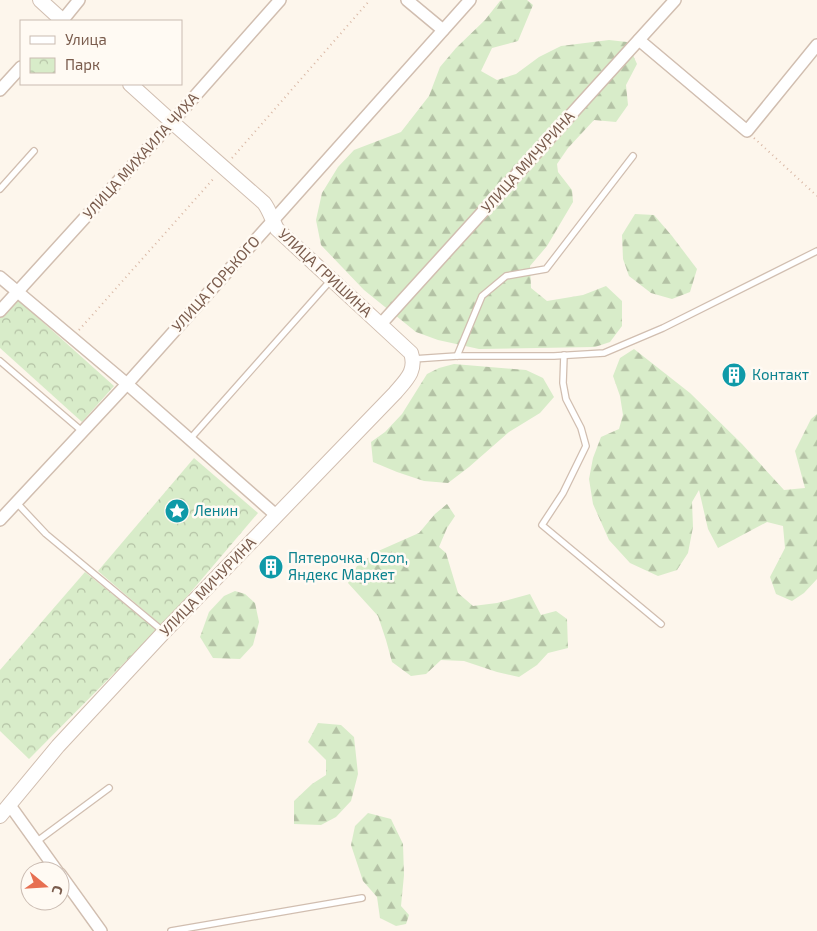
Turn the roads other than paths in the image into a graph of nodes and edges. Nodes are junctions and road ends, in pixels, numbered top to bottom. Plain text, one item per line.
1 (40, 0) edge
2 (80, 0) edge
3 (280, 0) edge
4 (407, 0) edge
5 (470, 0) edge
6 (675, 0) edge
7 (62, 20) edge
8 (64, 20) edge
9 (443, 30) junction
10 (639, 40) junction
11 (817, 45) edge
12 (20, 68) edge
13 (131, 85) edge
14 (0, 90) edge
15 (172, 122) junction
16 (34, 151) dead end
17 (633, 156) dead end
18 (0, 189) edge
19 (272, 221) junction
20 (817, 251) edge
21 (0, 277) edge
22 (331, 280) junction
23 (17, 292) junction
24 (0, 311) edge
25 (380, 325) junction
26 (564, 355) junction
27 (457, 356) junction
28 (413, 359) junction
29 (0, 361) edge
30 (127, 384) junction
31 (83, 432) junction
32 (190, 439) junction
33 (16, 502) junction
34 (2, 513) edge
35 (277, 516) junction
36 (661, 624) dead end
37 (164, 632) junction
38 (109, 788) dead end
39 (9, 804) junction
40 (0, 816) edge
41 (36, 842) junction
42 (50, 861) edge
43 (70, 888) edge
44 (362, 898) dead end
45 (101, 931) edge
46 (171, 931) edge

1 - 7 street
2 - 8 street
3 - 15 street, УЛИЦА МИХАИЛА ЧИХА
4 - 9 street
5 - 9 street, УЛИЦА ГОРЬКОГО
6 - 10 street, УЛИЦА МИЧУРИНА
9 - 19 street, УЛИЦА ГОРЬКОГО
10 - 11 street
10 - 25 street, УЛИЦА МИЧУРИНА
12 - 14 street
13 - 15 street, УЛИЦА ГРИШИНА
15 - 19 street, УЛИЦА ГРИШИНА
15 - 23 street, УЛИЦА МИХАИЛА ЧИХА
16 - 18 lane
17 - 27 lane
19 - 22 street, УЛИЦА ГРИШИНА
19 - 30 street, УЛИЦА ГОРЬКОГО
20 - 26 lane
21 - 23 street
22 - 25 street, УЛИЦА ГРИШИНА
22 - 32 lane
23 - 24 street, УЛИЦА МИХАИЛА ЧИХА
23 - 30 street
25 - 28 street, УЛИЦА ГРИШИНА
26 - 27 lane
26 - 36 lane
27 - 28 lane
28 - 35 street, УЛИЦА МИЧУРИНА
29 - 31 lane
30 - 31 street, УЛИЦА ГОРЬКОГО
30 - 32 street
31 - 33 street, УЛИЦА ГОРЬКОГО
32 - 35 street
33 - 34 street, УЛИЦА ГОРЬКОГО
33 - 37 lane
35 - 37 street, УЛИЦА МИЧУРИНА
37 - 39 street, УЛИЦА МИЧУРИНА
38 - 41 lane
39 - 40 street, УЛИЦА МИЧУРИНА
39 - 41 street
41 - 42 street
43 - 45 street
44 - 46 lane

